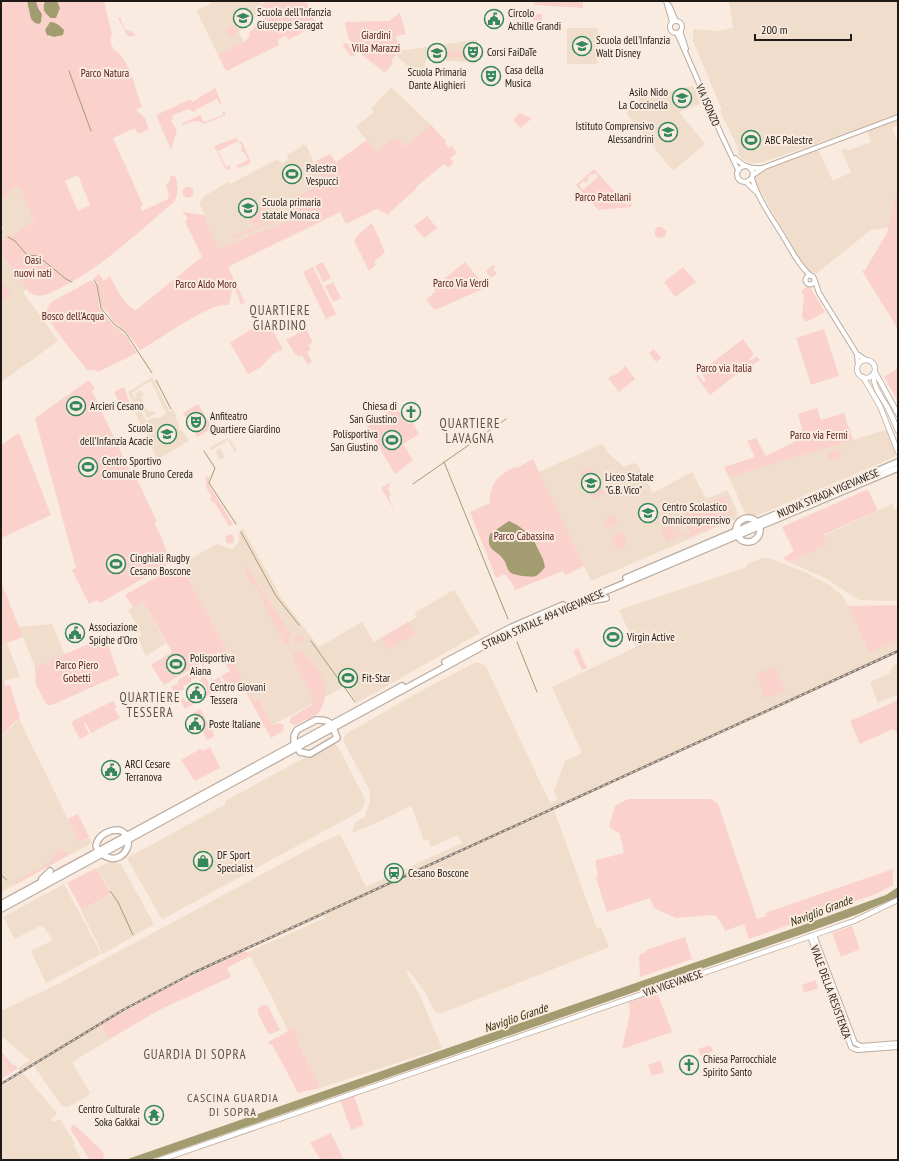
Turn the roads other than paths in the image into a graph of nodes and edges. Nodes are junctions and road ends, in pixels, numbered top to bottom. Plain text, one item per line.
1 (666, 1) edge
2 (674, 22) junction
3 (678, 32) junction
4 (898, 117) edge
5 (730, 152) junction
6 (745, 166) junction
7 (765, 167) junction
8 (750, 168) junction
9 (738, 170) junction
10 (753, 176) junction
11 (746, 182) junction
12 (757, 193) junction
13 (802, 266) junction
14 (811, 276) junction
15 (806, 279) junction
16 (815, 281) junction
17 (810, 285) junction
18 (819, 293) junction
19 (857, 354) junction
20 (866, 360) junction
21 (858, 365) junction
22 (874, 373) junction
23 (864, 377) junction
24 (875, 384) junction
25 (898, 414) edge
26 (898, 431) edge
27 (898, 452) edge
28 (898, 458) edge
29 (898, 462) edge
30 (898, 469) edge
31 (853, 482) junction
32 (758, 525) junction
33 (737, 534) junction
34 (606, 598) dead end
35 (555, 612) junction
36 (333, 726) junction
37 (296, 746) junction
38 (127, 838) junction
39 (100, 852) junction
40 (50, 871) dead end
41 (38, 883) junction
42 (898, 900) edge
43 (1, 904) edge
44 (1, 909) edge
45 (825, 931) junction
46 (812, 935) junction
47 (794, 942) junction
48 (813, 944) junction
49 (818, 946) junction
50 (898, 1043) edge
51 (898, 1047) edge
52 (160, 1160) edge

1 - 2 street
2 - 3 street
2 - 3 street
3 - 5 street, VIA ISONZO
4 - 7 street
5 - 6 street, VIA ISONZO
5 - 9 street, VIA ISONZO
6 - 8 street
6 - 9 street
7 - 8 street
7 - 10 street
8 - 10 street
9 - 11 street
10 - 11 street
10 - 12 street
11 - 12 street
12 - 13 street
13 - 14 street
13 - 15 street
14 - 15 street
14 - 16 street
15 - 17 street
16 - 17 street
16 - 18 street
17 - 18 street
18 - 19 street
19 - 20 street
19 - 21 street
20 - 21 main road
20 - 22 main road
21 - 23 main road
22 - 23 main road
22 - 24 main road
22 - 25 main road
23 - 24 main road
23 - 27 main road
24 - 26 main road
28 - 31 main road
29 - 31 main road, NUOVA STRADA VIGEVANESE
30 - 32 main road, NUOVA STRADA VIGEVANESE
31 - 32 main road, NUOVA STRADA VIGEVANESE
32 - 33 main road, STRADA STATALE 494 VIGEVANESE
32 - 33 main road, STRADA STATALE 494 VIGEVANESE
32 - 33 main road, STRADA STATALE 494 VIGEVANESE
33 - 35 main road, STRADA STATALE 494 VIGEVANESE
33 - 36 main road, STRADA STATALE 494 VIGEVANESE
34 - 35 main road
35 - 36 main road, STRADA STATALE 494 VIGEVANESE
36 - 37 main road
36 - 37 main road
36 - 37 main road
37 - 38 main road
38 - 39 main road
38 - 39 main road
38 - 39 main road
39 - 41 main road
39 - 44 main road
40 - 41 main road
41 - 43 main road
42 - 45 main road, VIA VIGEVANESE
45 - 46 main road, VIA VIGEVANESE
45 - 49 street
46 - 47 main road, VIA VIGEVANESE
46 - 48 street, VIALE DELLA RESISTENZA
46 - 49 street, VIALE DELLA RESISTENZA
47 - 48 street
47 - 52 main road, VIA VIGEVANESE
48 - 51 street, VIALE DELLA RESISTENZA
49 - 50 street, VIALE DELLA RESISTENZA

